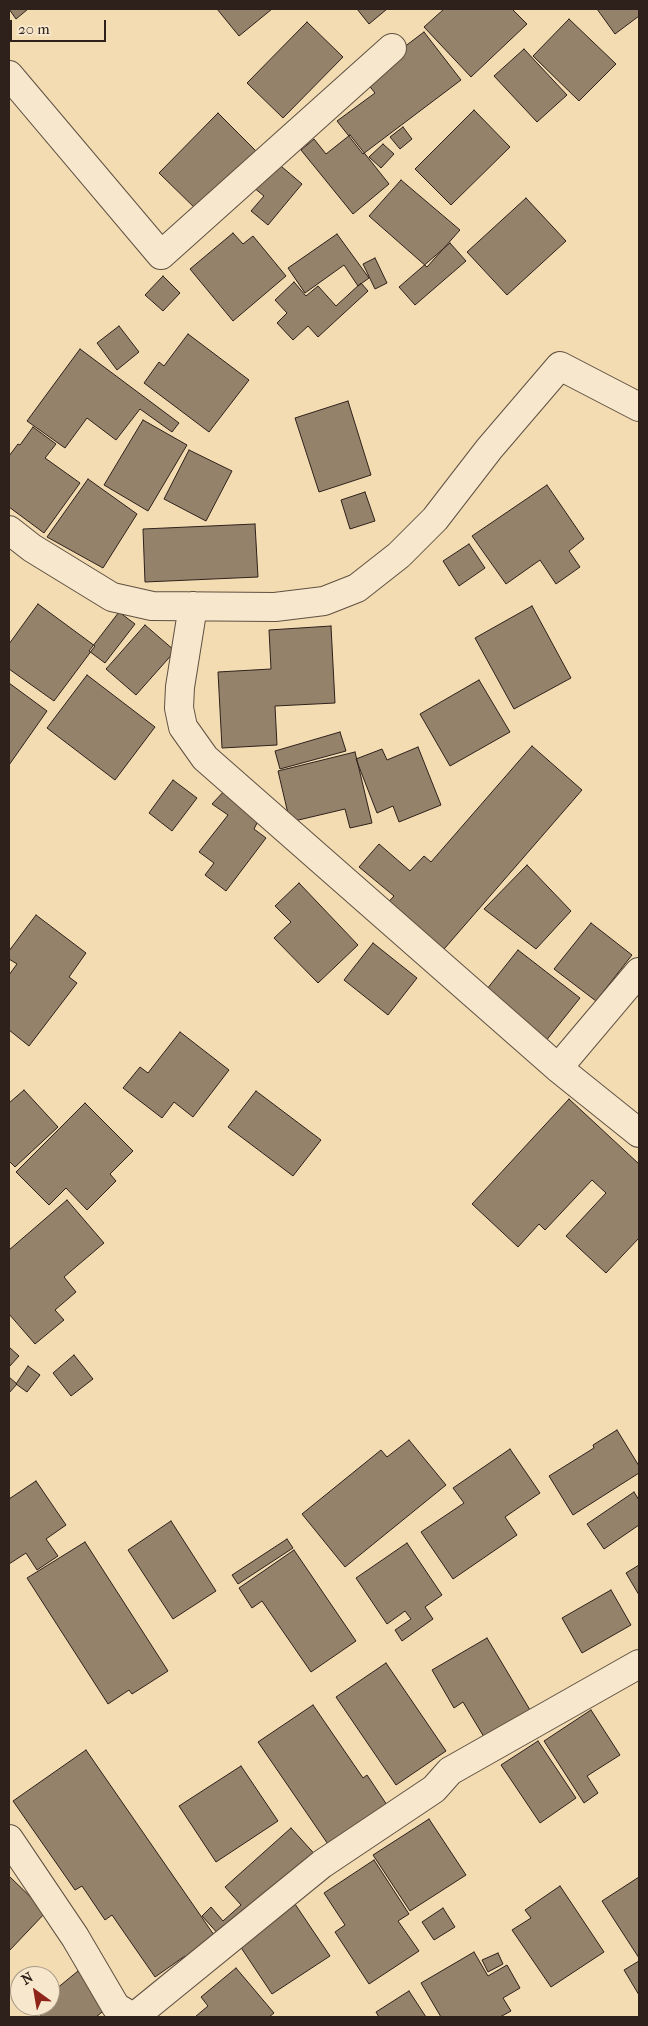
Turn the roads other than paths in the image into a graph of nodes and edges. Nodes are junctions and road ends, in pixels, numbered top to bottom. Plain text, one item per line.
1 (392, 48) dead end
2 (9, 75) edge
3 (639, 407) edge
4 (9, 530) edge
5 (193, 606) junction
6 (639, 972) edge
7 (558, 1068) junction
8 (639, 1133) edge
9 (639, 1664) edge
10 (9, 1838) edge
11 (134, 2017) edge

1 - 2 street
3 - 5 street
4 - 5 street
5 - 7 street
6 - 7 street
7 - 8 street
9 - 11 street
10 - 11 street

